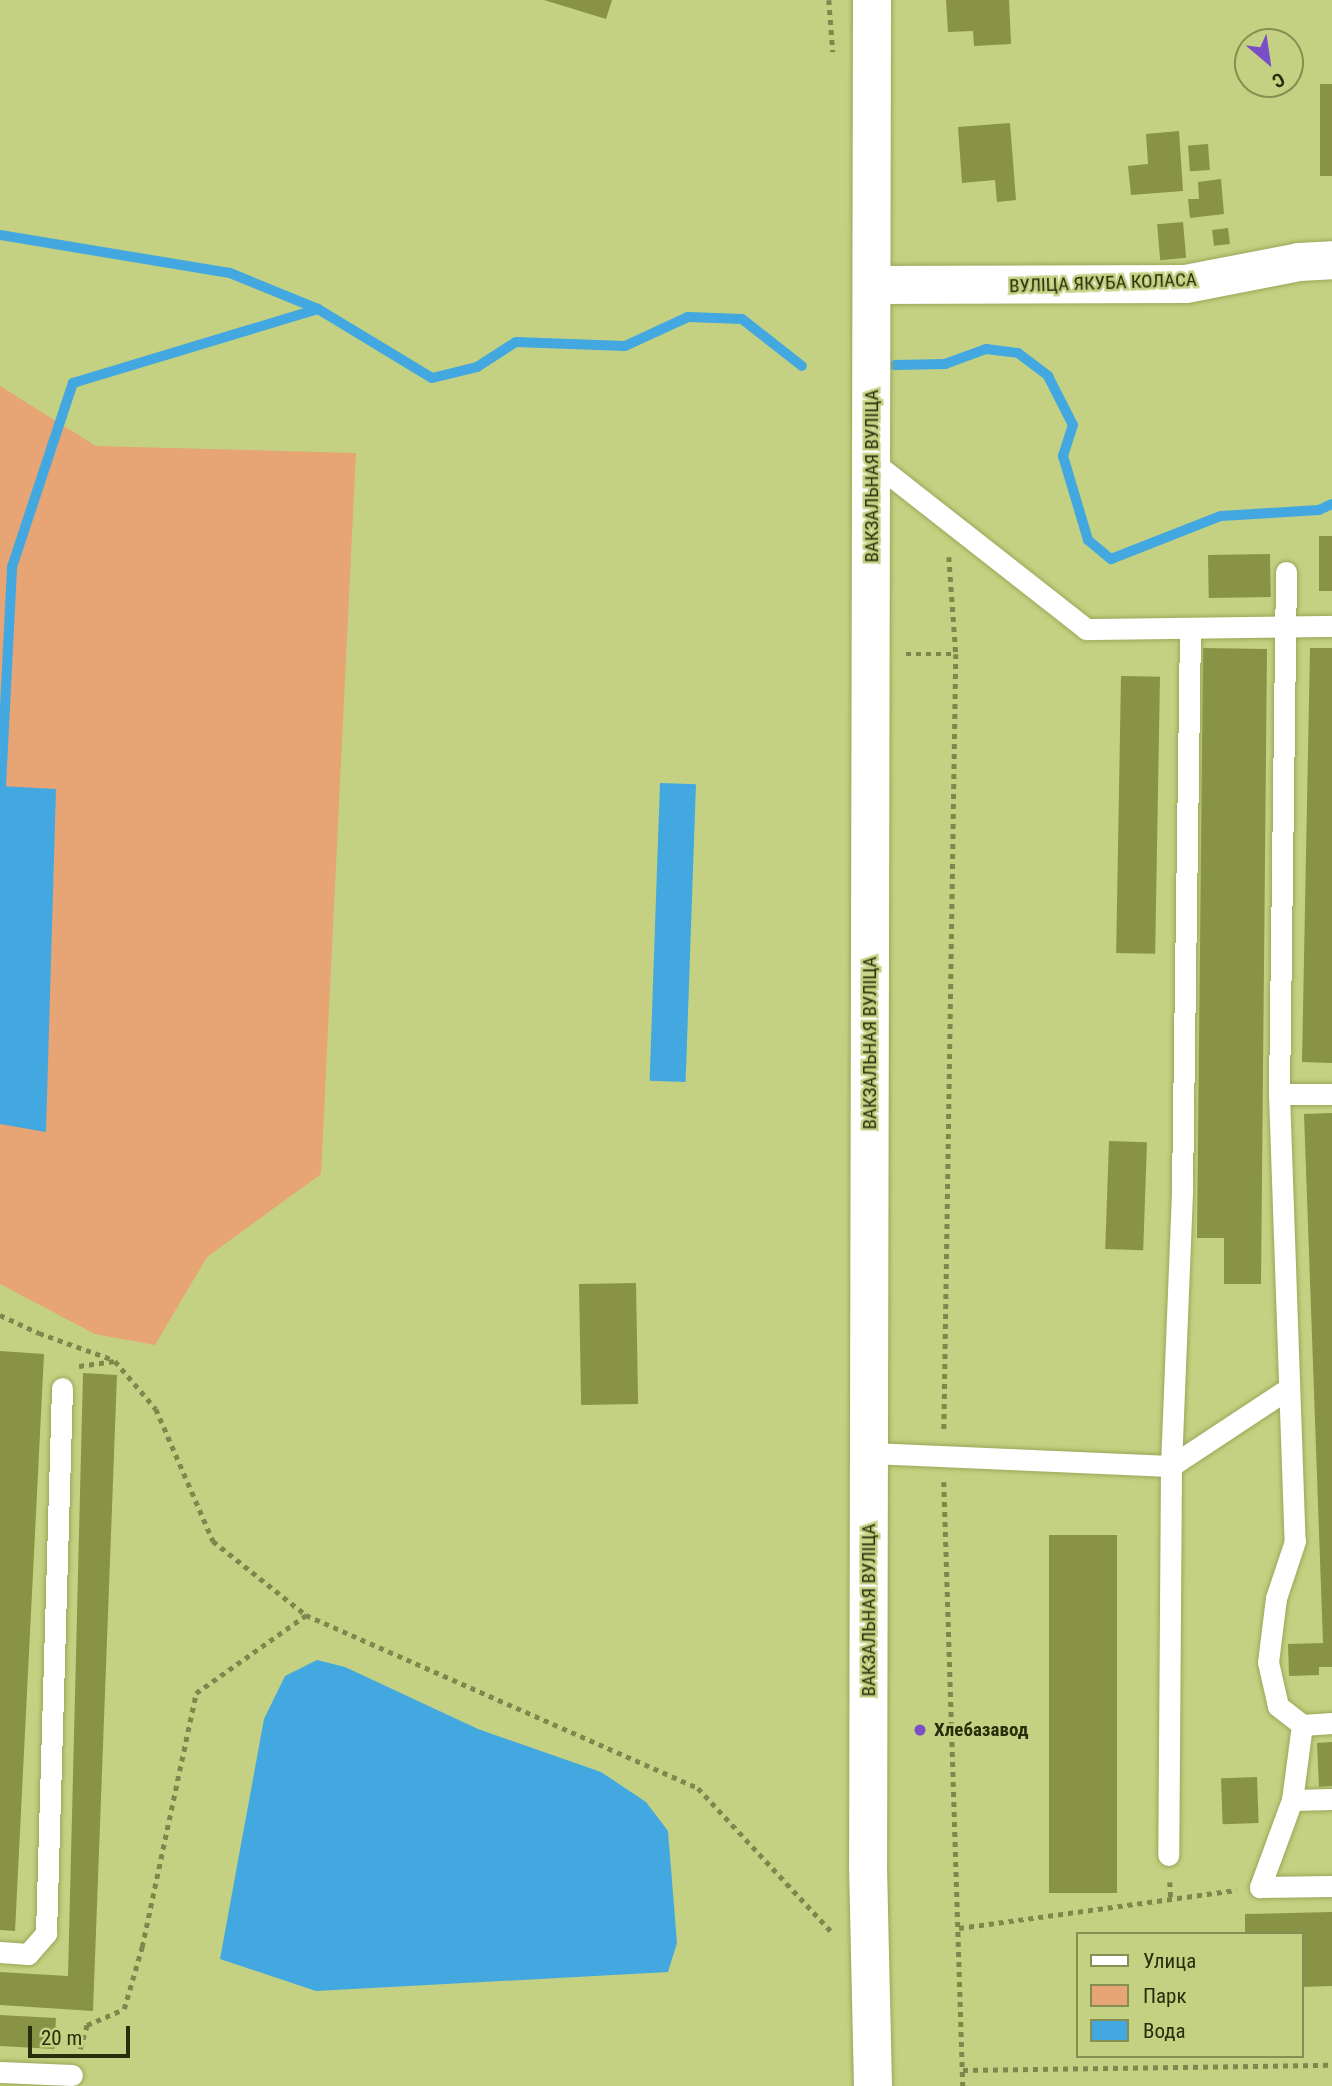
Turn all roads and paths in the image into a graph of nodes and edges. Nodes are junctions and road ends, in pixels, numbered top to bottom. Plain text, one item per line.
1 (872, 0) edge
2 (1332, 260) edge
3 (872, 285) junction
4 (872, 461) junction
5 (938, 515) junction
6 (1286, 572) dead end
7 (1286, 626) junction
8 (1332, 626) edge
9 (1190, 628) junction
10 (871, 653) junction
11 (956, 653) junction
12 (1279, 1094) junction
13 (1332, 1094) edge
14 (0, 1315) edge
15 (115, 1361) junction
16 (62, 1388) joint
17 (1289, 1388) junction
18 (870, 1453) junction
19 (943, 1455) junction
20 (1171, 1466) junction
21 (306, 1615) junction
22 (1332, 1723) edge
23 (1302, 1725) junction
24 (1332, 1799) edge
25 (1292, 1800) junction
26 (1168, 1855) dead end
27 (1332, 1886) edge
28 (1260, 1887) junction
29 (959, 1928) junction
30 (834, 1934) dead end
31 (0, 1952) edge
32 (1332, 2065) edge
33 (963, 2070) junction
34 (0, 2072) edge
35 (72, 2075) joint
36 (873, 2086) edge
37 (963, 2086) edge

1 - 3 main road, ВАКЗАЛЬНАЯ ВУЛІЦА
2 - 3 main road, ВУЛІЦА ЯКУБА КОЛАСА
3 - 4 main road, ВАКЗАЛЬНАЯ ВУЛІЦА
4 - 5 lane
4 - 10 main road, ВАКЗАЛЬНАЯ ВУЛІЦА
5 - 9 lane
5 - 11 path
6 - 7 lane
7 - 8 lane
7 - 9 lane
7 - 12 lane
9 - 20 lane
10 - 11 path
10 - 18 main road, ВАКЗАЛЬНАЯ ВУЛІЦА
11 - 19 path
12 - 13 lane
12 - 17 lane
14 - 15 path
15 - 16 path
15 - 21 path
16 - 31 lane
17 - 20 lane
17 - 23 lane
18 - 19 lane
18 - 36 main road, ВАКЗАЛЬНАЯ ВУЛІЦА
19 - 20 lane
19 - 29 path
20 - 26 lane
21 - 30 path
21 - 35 path
22 - 23 lane
23 - 25 lane
24 - 25 lane
25 - 28 lane
27 - 28 lane
28 - 29 path
29 - 33 path
32 - 33 path
33 - 37 path
34 - 35 lane

